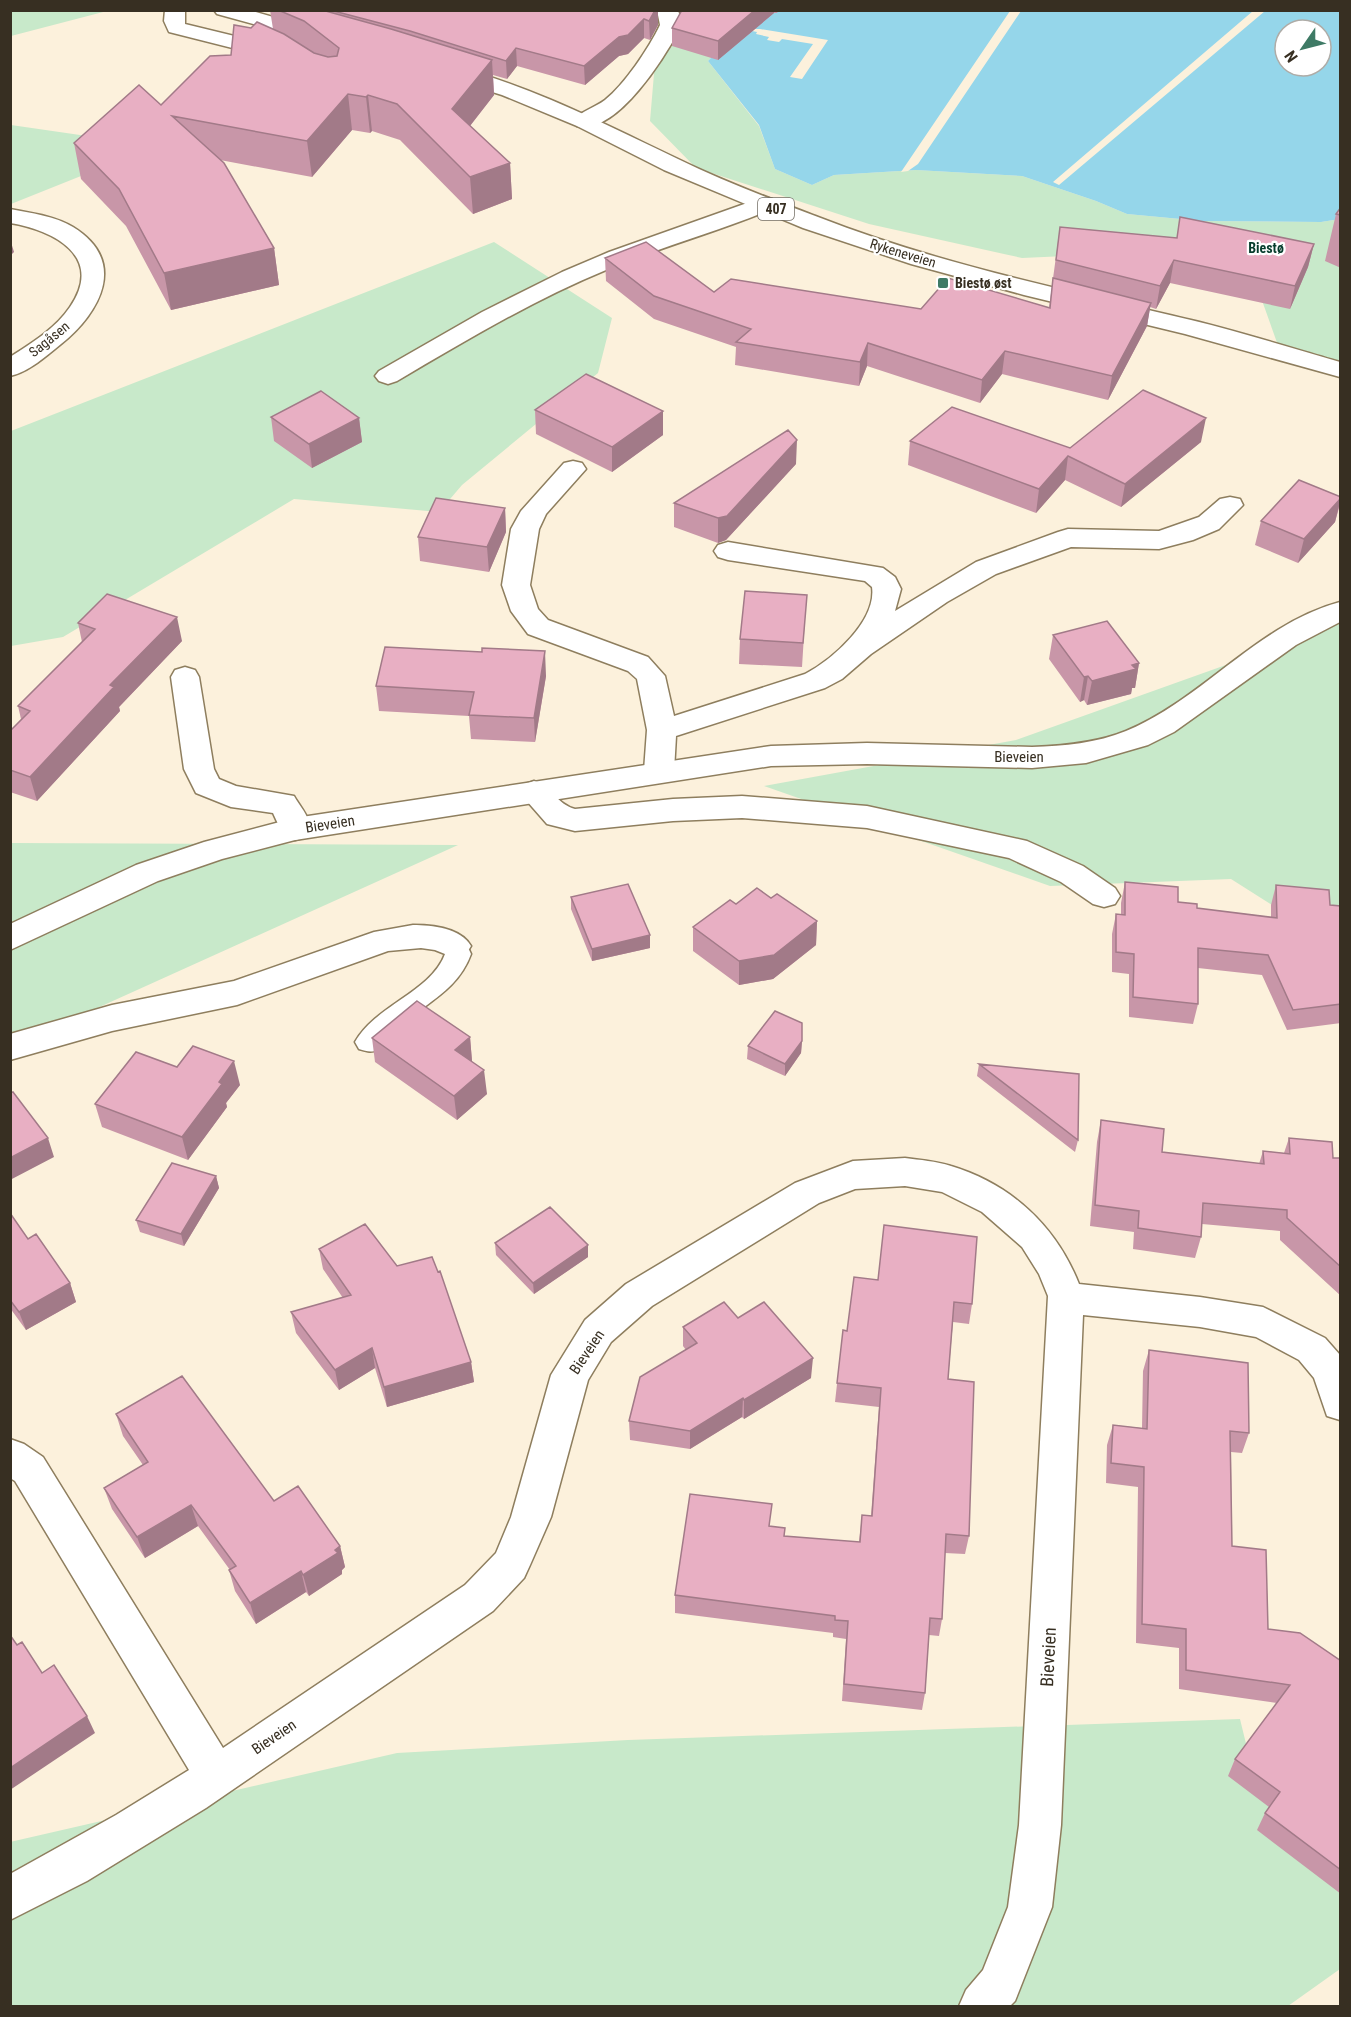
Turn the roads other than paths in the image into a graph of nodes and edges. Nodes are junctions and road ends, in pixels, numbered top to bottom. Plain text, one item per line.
1 (175, 10) edge
2 (224, 10) edge
3 (668, 10) edge
4 (339, 42) edge
5 (290, 59) edge
6 (431, 66) edge
7 (585, 121) junction
8 (764, 204) junction
9 (10, 216) edge
10 (10, 369) edge
11 (1341, 370) edge
12 (388, 376) dead end
13 (573, 469) dead end
14 (1230, 505) dead end
15 (728, 551) dead end
16 (1341, 611) edge
17 (861, 647) junction
18 (185, 677) dead end
19 (662, 730) junction
20 (659, 771) junction
21 (534, 792) junction
22 (296, 829) junction
23 (1104, 896) dead end
24 (13, 934) edge
25 (455, 946) joint
26 (369, 1042) dead end
27 (10, 1047) edge
28 (1066, 1296) junction
29 (1341, 1404) edge
30 (10, 1456) edge
31 (216, 1776) junction
32 (10, 1898) edge
33 (982, 2007) edge

1 - 5 street
2 - 4 street
3 - 7 street
6 - 7 street, Rykeneveien / 407
7 - 8 street, Rykeneveien / 407
8 - 11 street, Rykeneveien / 407
8 - 12 street
9 - 10 street, Sagåsen
13 - 19 street
14 - 17 street
15 - 17 street
16 - 20 street, Bieveien
17 - 19 street
18 - 22 street
19 - 20 street
20 - 21 street, Bieveien
21 - 22 street, Bieveien
21 - 23 street
22 - 24 street, Bieveien
25 - 26 lane
25 - 27 street
28 - 29 street
28 - 31 street, Bieveien
28 - 33 street, Bieveien
30 - 31 street
31 - 32 street, Bieveien

